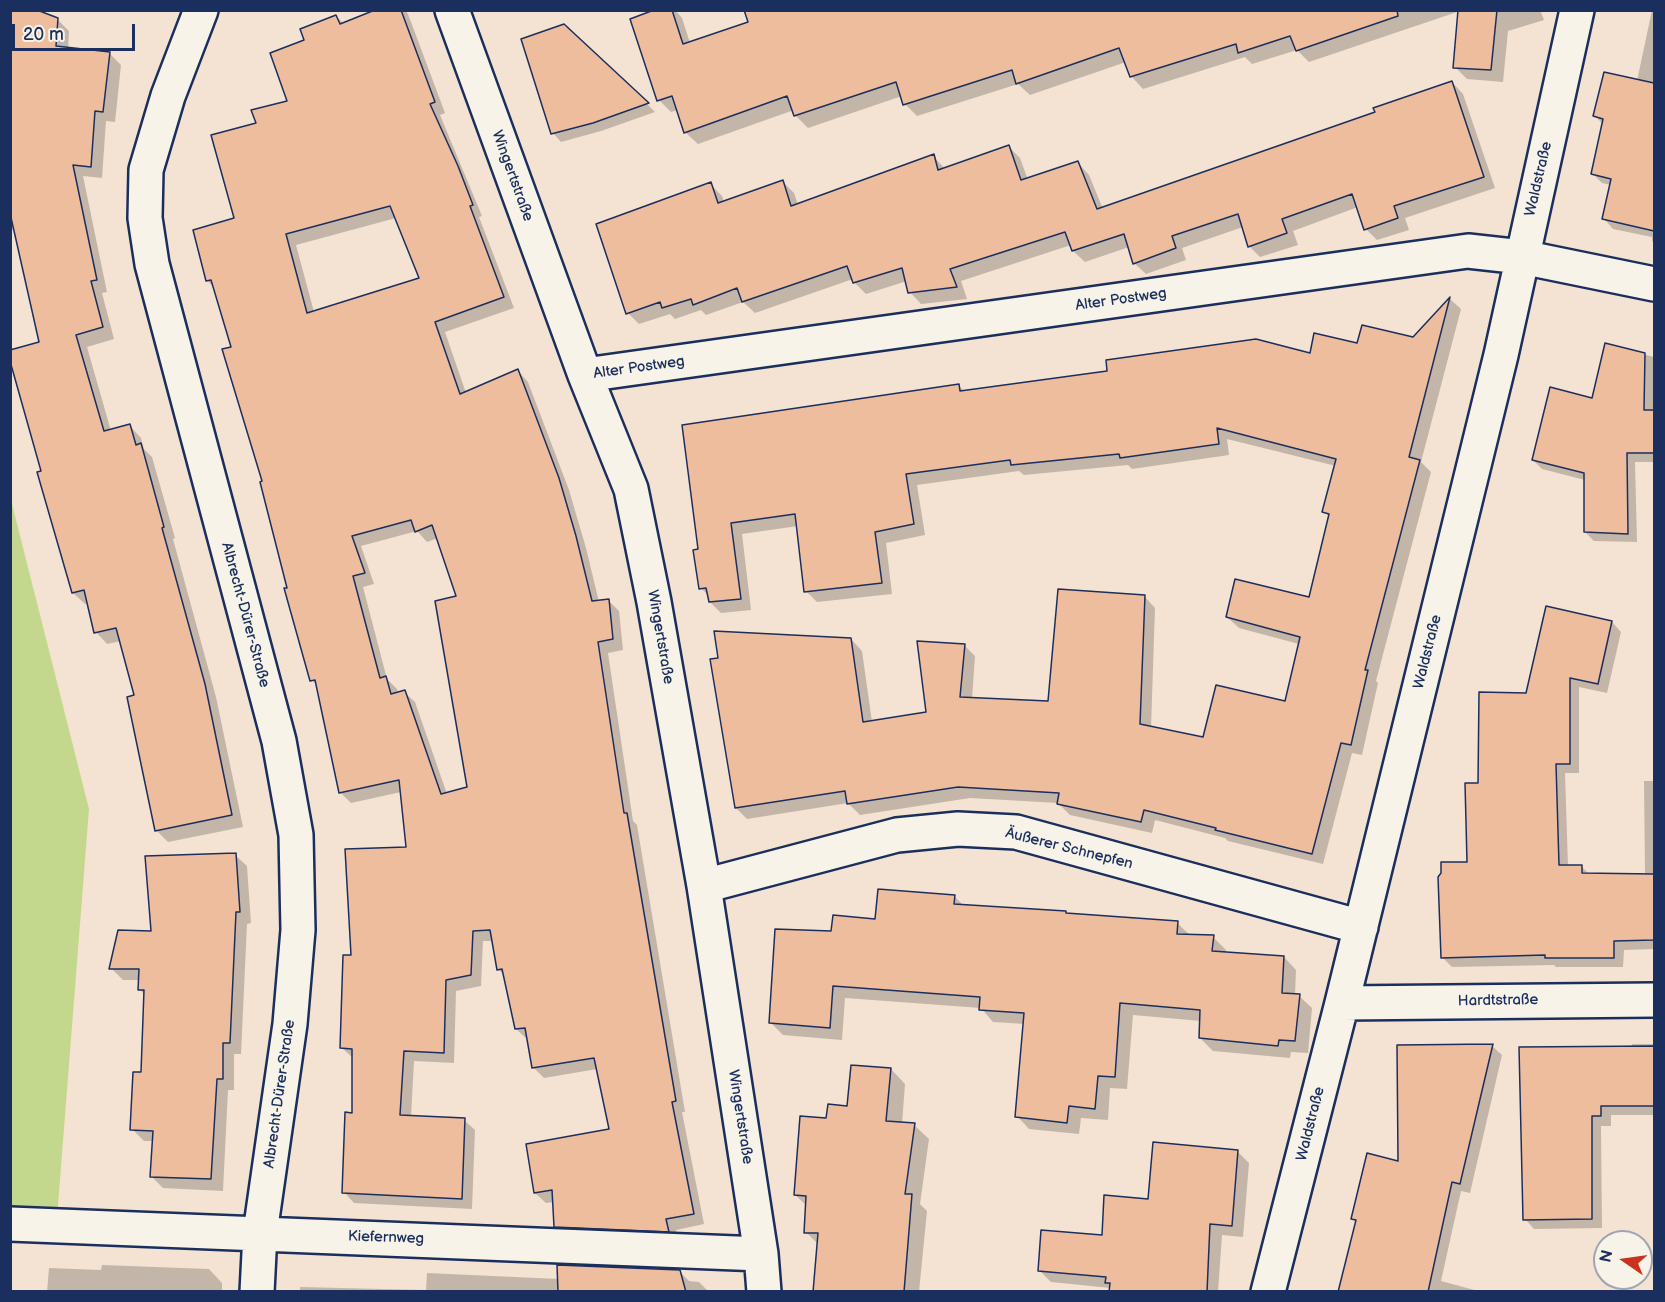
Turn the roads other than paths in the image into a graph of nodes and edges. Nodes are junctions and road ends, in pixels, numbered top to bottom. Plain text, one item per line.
1 (201, 10) edge
2 (452, 10) edge
3 (1577, 10) edge
4 (1522, 257) junction
5 (1654, 284) edge
6 (585, 375) junction
7 (704, 886) junction
8 (1361, 927) junction
9 (1654, 1000) edge
10 (1342, 1003) junction
11 (10, 1224) edge
12 (260, 1233) junction
13 (761, 1254) junction
14 (257, 1292) edge
15 (764, 1292) edge
16 (1268, 1292) edge

1 - 12 street, Albrecht-Dürer-Straße
2 - 6 street, Wingertstraße
3 - 4 street, Waldstraße
4 - 5 street, Alter Postweg
4 - 6 street, Alter Postweg
4 - 8 street, Waldstraße
6 - 7 street, Wingertstraße
7 - 8 street, Äußerer Schnepfen
7 - 13 street, Wingertstraße
8 - 10 street, Waldstraße
9 - 10 street, Hardtstraße
10 - 16 street, Waldstraße
11 - 12 street, Kiefernweg
12 - 13 street, Kiefernweg
12 - 14 street, Albrecht-Dürer-Straße
13 - 15 street, Wingertstraße

